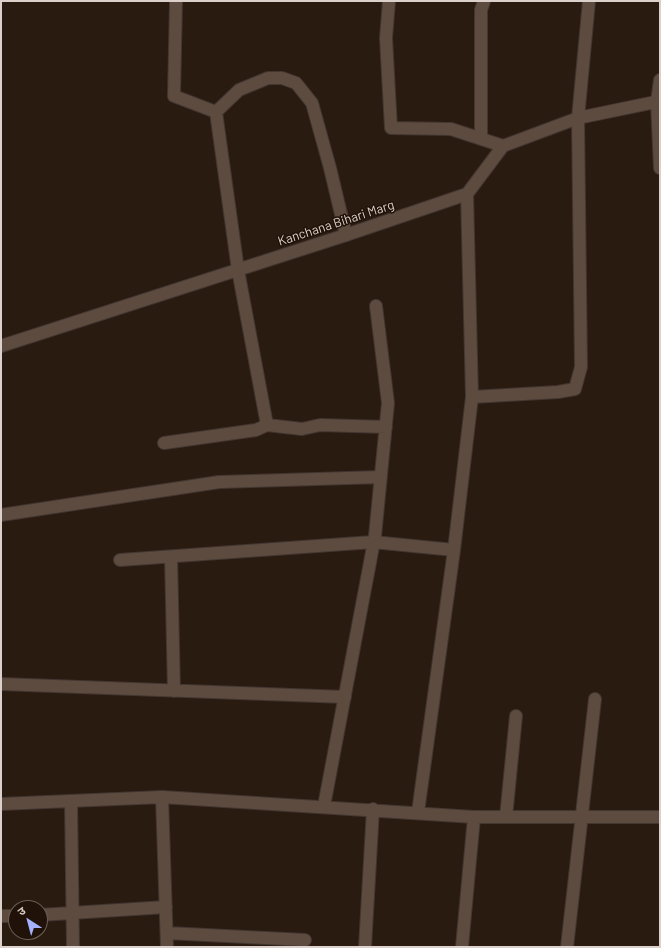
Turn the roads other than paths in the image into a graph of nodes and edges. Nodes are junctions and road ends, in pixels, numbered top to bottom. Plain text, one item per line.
1 (176, 1) edge
2 (389, 1) edge
3 (484, 1) edge
4 (589, 1) edge
5 (660, 80) edge
6 (659, 102) edge
7 (216, 112) junction
8 (578, 118) junction
9 (481, 139) junction
10 (503, 146) junction
11 (660, 168) edge
12 (467, 194) junction
13 (346, 235) junction
14 (238, 270) junction
15 (376, 306) dead end
16 (1, 346) edge
17 (472, 397) junction
18 (267, 425) junction
19 (386, 427) junction
20 (164, 443) dead end
21 (381, 477) junction
22 (1, 515) edge
23 (373, 542) junction
24 (454, 550) junction
25 (171, 557) junction
26 (120, 560) dead end
27 (1, 684) edge
28 (174, 691) junction
29 (345, 698) junction
30 (595, 699) dead end
31 (516, 716) dead end
32 (162, 797) junction
33 (71, 801) junction
34 (1, 804) edge
35 (324, 806) junction
36 (373, 809) junction
37 (418, 812) junction
38 (474, 817) junction
39 (506, 817) junction
40 (581, 817) junction
41 (660, 817) edge
42 (166, 907) junction
43 (72, 914) junction
44 (48, 915) edge
45 (167, 933) junction
46 (305, 940) dead end
47 (73, 947) edge
48 (167, 947) edge
49 (365, 947) edge
50 (462, 947) edge
51 (567, 947) edge

1 - 7 street
2 - 9 street
3 - 9 street
4 - 8 street
5 - 6 street
6 - 8 street
6 - 11 street
7 - 13 street
7 - 14 street
8 - 10 street
8 - 17 street
9 - 10 street
10 - 12 street
12 - 13 street, Kanchana Bihari Marg
12 - 17 street
13 - 14 street, Kanchana Bihari Marg
14 - 16 street, Kanchana Bihari Marg
14 - 18 street
15 - 19 street
17 - 24 street
18 - 19 street
18 - 20 street
19 - 21 street
21 - 22 street
21 - 23 street
23 - 24 street
23 - 25 street
23 - 29 street
24 - 37 street
25 - 26 street
25 - 28 street
27 - 28 street
28 - 29 street
29 - 35 street
30 - 40 street
31 - 39 street
32 - 33 street
32 - 35 street
32 - 42 street
33 - 34 street
33 - 43 street
35 - 36 street
36 - 37 street
36 - 49 street
37 - 38 street
38 - 39 street
38 - 50 street
39 - 40 street
40 - 41 street
40 - 51 street
42 - 43 street
42 - 45 street
43 - 44 street
43 - 47 street
45 - 46 street
45 - 48 street

